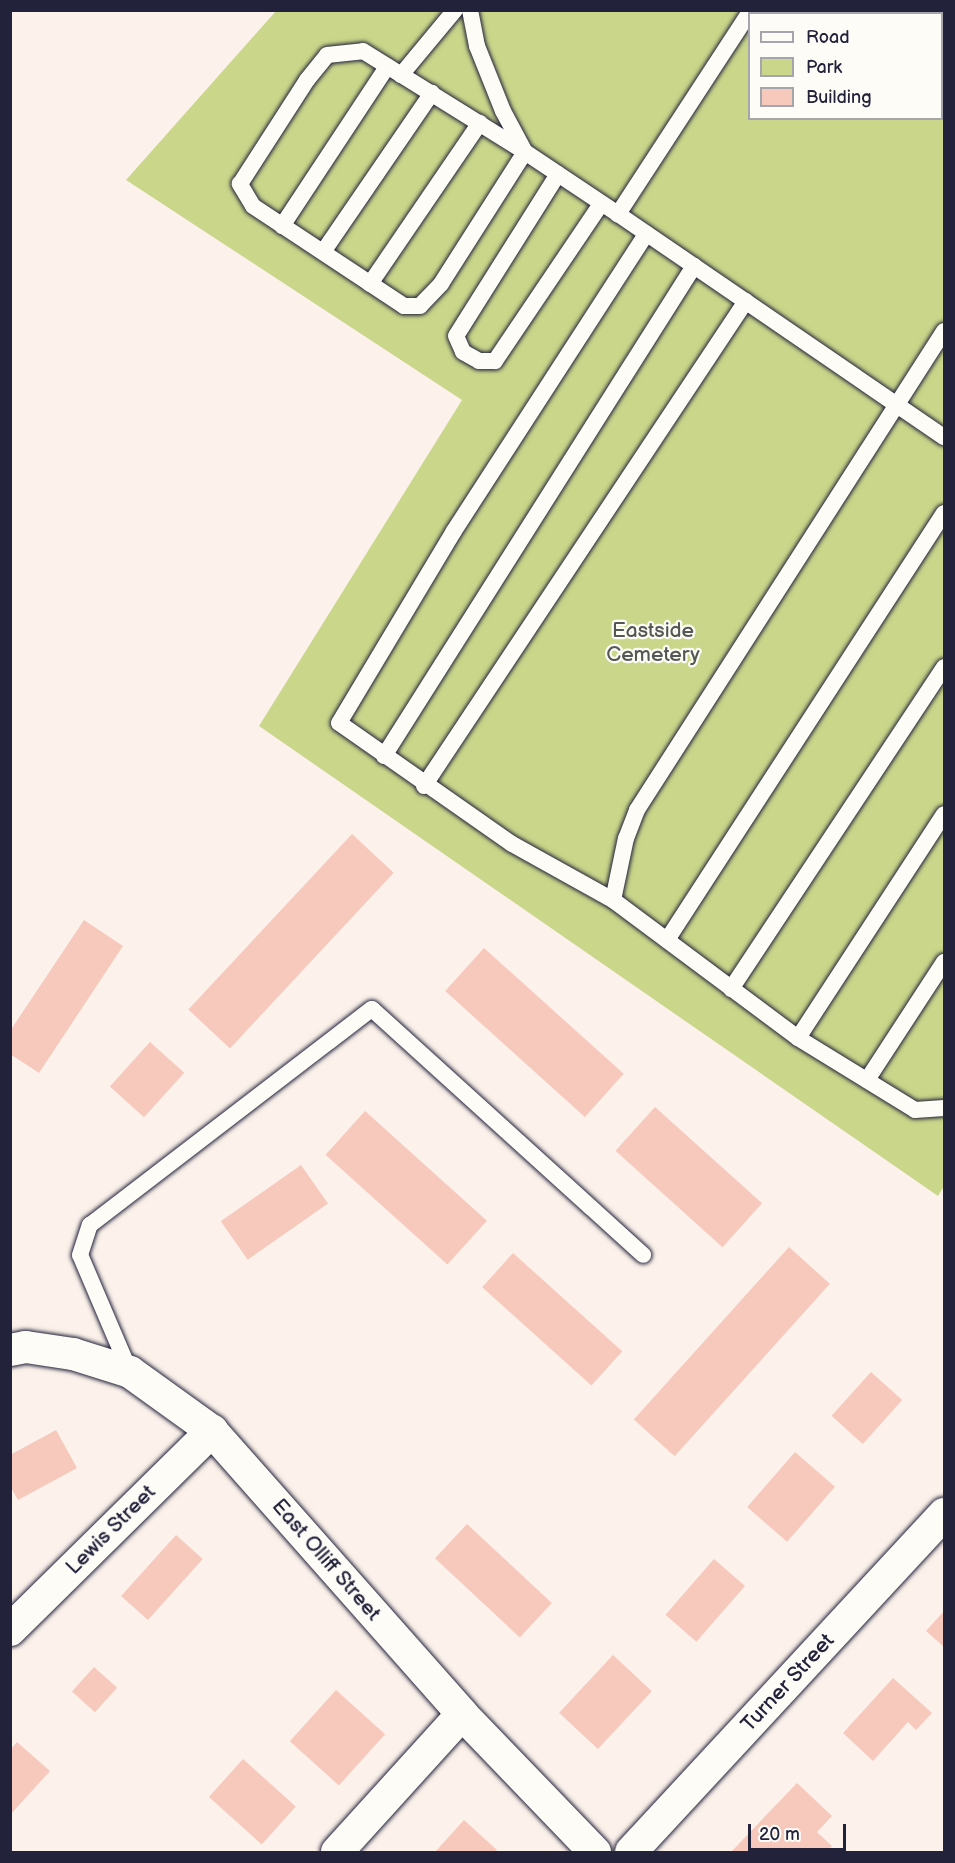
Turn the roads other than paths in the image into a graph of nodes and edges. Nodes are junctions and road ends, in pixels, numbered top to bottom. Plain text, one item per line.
1 (454, 10) edge
2 (470, 10) edge
3 (748, 16) edge
4 (394, 71) junction
5 (432, 93) junction
6 (480, 123) junction
7 (525, 152) junction
8 (558, 174) junction
9 (601, 204) junction
10 (618, 214) junction
11 (282, 226) junction
12 (646, 234) junction
13 (323, 252) junction
14 (694, 266) junction
15 (370, 284) junction
16 (746, 301) junction
17 (945, 331) edge
18 (898, 403) junction
19 (945, 436) edge
20 (945, 513) edge
21 (945, 667) edge
22 (384, 756) junction
23 (424, 786) junction
24 (945, 814) edge
25 (613, 900) junction
26 (666, 940) junction
27 (945, 962) edge
28 (731, 989) junction
29 (798, 1038) junction
30 (867, 1080) junction
31 (945, 1107) edge
32 (644, 1256) dead end
33 (10, 1350) edge
34 (130, 1372) junction
35 (212, 1431) junction
36 (945, 1514) edge
37 (10, 1630) edge
38 (462, 1714) junction
39 (336, 1852) edge
40 (595, 1852) edge
41 (631, 1852) edge

1 - 4 lane
2 - 7 lane
3 - 10 lane
4 - 5 lane
4 - 11 lane
4 - 11 lane
5 - 6 lane
5 - 13 lane
6 - 7 lane
6 - 15 lane
7 - 8 lane
7 - 15 lane
8 - 9 lane
8 - 9 lane
9 - 10 lane
10 - 12 lane
11 - 13 lane
12 - 14 lane
12 - 22 lane
13 - 15 lane
14 - 16 lane
14 - 22 lane
16 - 18 lane
16 - 23 lane
17 - 18 lane
18 - 19 lane
18 - 25 lane
20 - 26 lane
21 - 28 lane
22 - 23 lane
23 - 25 lane
24 - 29 lane
25 - 26 lane
26 - 28 lane
27 - 30 lane
28 - 29 lane
29 - 30 lane
30 - 31 lane
32 - 34 lane
33 - 34 street, East Olliff Street
34 - 35 street, East Olliff Street
35 - 37 street, Lewis Street
35 - 38 street, East Olliff Street
36 - 41 street, Turner Street
38 - 39 street
38 - 40 street, East Olliff Street

